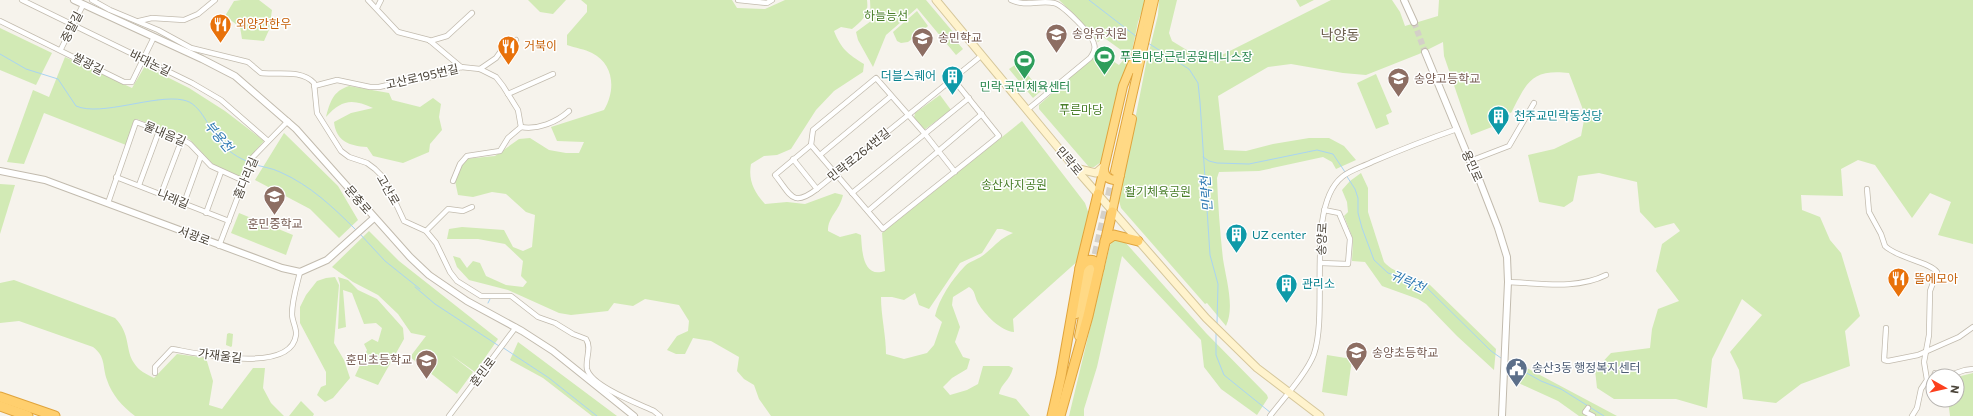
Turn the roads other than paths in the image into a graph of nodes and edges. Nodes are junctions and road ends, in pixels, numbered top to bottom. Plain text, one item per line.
1 (22, 0) edge
2 (74, 0) edge
3 (92, 0) edge
4 (215, 0) edge
5 (368, 0) edge
6 (381, 0) edge
7 (738, 0) edge
8 (772, 0) edge
9 (936, 0) edge
10 (1011, 0) edge
11 (1404, 0) edge
12 (1151, 1) edge
13 (83, 5) junction
14 (377, 8) junction
15 (472, 14) dead end
16 (0, 21) edge
17 (138, 21) junction
18 (1414, 22) tunnel mouth
19 (73, 25) junction
20 (154, 37) junction
21 (516, 40) dead end
22 (430, 41) junction
23 (60, 50) junction
24 (1425, 52) tunnel mouth
25 (1139, 53) junction
26 (981, 56) junction
27 (144, 60) junction
28 (461, 67) junction
29 (480, 69) junction
30 (553, 74) dead end
31 (954, 78) junction
32 (314, 86) junction
33 (508, 94) junction
34 (891, 96) junction
35 (969, 98) junction
36 (1534, 103) dead end
37 (569, 110) dead end
38 (1027, 110) junction
39 (982, 114) junction
40 (909, 116) junction
41 (288, 121) junction
42 (521, 127) junction
43 (1457, 129) junction
44 (159, 131) junction
45 (925, 134) junction
46 (182, 139) junction
47 (268, 141) junction
48 (811, 145) junction
49 (939, 151) junction
50 (820, 155) junction
51 (201, 156) junction
52 (793, 160) junction
53 (1470, 161) junction
54 (1075, 168) junction
55 (0, 170) edge
56 (1112, 171) junction
57 (220, 172) junction
58 (955, 172) junction
59 (835, 174) junction
60 (116, 177) junction
61 (244, 181) junction
62 (453, 181) dead end
63 (139, 185) junction
64 (817, 189) junction
65 (1867, 189) dead end
66 (852, 193) junction
67 (161, 194) junction
68 (1098, 194) junction
69 (108, 203) junction
70 (184, 203) junction
71 (472, 207) dead end
72 (1324, 210) junction
73 (868, 211) junction
74 (1112, 212) junction
75 (206, 213) junction
76 (374, 218) junction
77 (229, 221) junction
78 (426, 231) junction
79 (1105, 241) junction
80 (1138, 241) junction
81 (219, 246) junction
82 (1321, 263) junction
83 (1090, 267) junction
84 (300, 272) junction
85 (1606, 275) dead end
86 (1508, 282) junction
87 (516, 327) junction
88 (1973, 327) edge
89 (1886, 328) dead end
90 (1925, 350) junction
91 (1925, 371) edge
92 (155, 373) dead end
93 (1065, 377) junction
94 (1925, 384) edge
95 (1288, 393) junction
96 (0, 397) edge
97 (0, 406) edge
98 (1585, 412) edge
99 (1056, 415) edge
100 (28, 416) edge
101 (55, 416) edge
102 (449, 416) edge
103 (634, 416) edge
104 (660, 416) edge
105 (1270, 416) edge
106 (1320, 416) edge
107 (1502, 416) edge
108 (1593, 416) edge
109 (1912, 416) edge

1 - 19 street, 바대논길
2 - 13 street, 문충로
3 - 17 street
4 - 17 street
5 - 14 street
6 - 14 street
7 - 8 street
9 - 26 main road, 민락로
10 - 38 street
11 - 18 street
12 - 25 highway
13 - 19 street, 중말길
13 - 20 street, 문충로
14 - 22 street
15 - 22 street
16 - 23 street, 쌀광길
17 - 32 street
19 - 23 street, 중말길
19 - 27 street, 바대논길
20 - 27 street, 쌀광길
20 - 41 street, 문충로
21 - 29 street
22 - 28 street
23 - 27 street, 쌀광길
24 - 43 street, 용민로
25 - 56 highway
25 - 56 highway
26 - 31 street, 민락로264번길
26 - 38 main road, 민락로
27 - 47 street, 바대논길
28 - 29 street, 고산로195번길
28 - 32 street, 고산로195번길
29 - 33 street, 고산로195번길
30 - 33 street
31 - 35 street
31 - 40 street, 민락로264번길
32 - 78 street, 고산로
33 - 42 street, 고산로195번길
34 - 40 street
34 - 48 street
34 - 50 street
35 - 39 street
35 - 45 street
36 - 53 street
37 - 42 street
38 - 54 main road, 민락로
39 - 49 street
39 - 58 street
40 - 45 street
40 - 59 street, 민락로264번길
41 - 47 street, 홈다리길
41 - 76 street, 문충로
42 - 62 street
43 - 53 street, 용민로
43 - 72 street, 송양로
44 - 46 street, 물내음길
44 - 60 street, 물내음길
44 - 63 street
45 - 49 street
45 - 66 street
46 - 51 street, 물내음길
46 - 67 street
47 - 61 street, 홈다리길
48 - 50 street
48 - 52 street, 민락로264번길
49 - 58 street
49 - 73 street
50 - 59 street
51 - 57 street, 물내음길
51 - 70 street
52 - 64 street
52 - 64 street, 민락로264번길
53 - 86 street, 용민로
54 - 56 main road
54 - 68 main road, 민락로
55 - 69 street, 서광로
56 - 68 highway
56 - 74 highway
57 - 61 street, 물내음길
57 - 75 street
58 - 73 street
59 - 64 street, 민락로264번길
59 - 66 street
60 - 63 street, 나래길
60 - 69 street, 물내음길
61 - 77 street, 홈다리길
63 - 67 street, 나래길
65 - 90 street
66 - 73 street
67 - 70 street, 나래길
68 - 74 main road, 민락로
68 - 83 highway
69 - 81 street, 서광로
70 - 75 street, 나래길
71 - 78 street
72 - 82 street, 송양로
72 - 82 street
74 - 79 highway
74 - 80 main road, 민락로
75 - 77 street, 나래길
76 - 84 street
76 - 87 street, 문충로
77 - 81 street, 홈다리길
78 - 104 street, 고산로
79 - 80 highway
79 - 83 highway
80 - 95 main road, 민락로
81 - 84 street, 서광로
82 - 95 street, 송양로
83 - 93 highway
83 - 93 highway
84 - 92 street, 가재울길
85 - 86 street
86 - 107 street, 용민로
87 - 102 street, 훈민로
87 - 103 street, 문충로
88 - 90 street
89 - 90 street
90 - 91 street
93 - 99 highway
94 - 109 street
95 - 105 street, 송양로
95 - 106 main road
96 - 101 highway
97 - 100 highway
98 - 108 street

